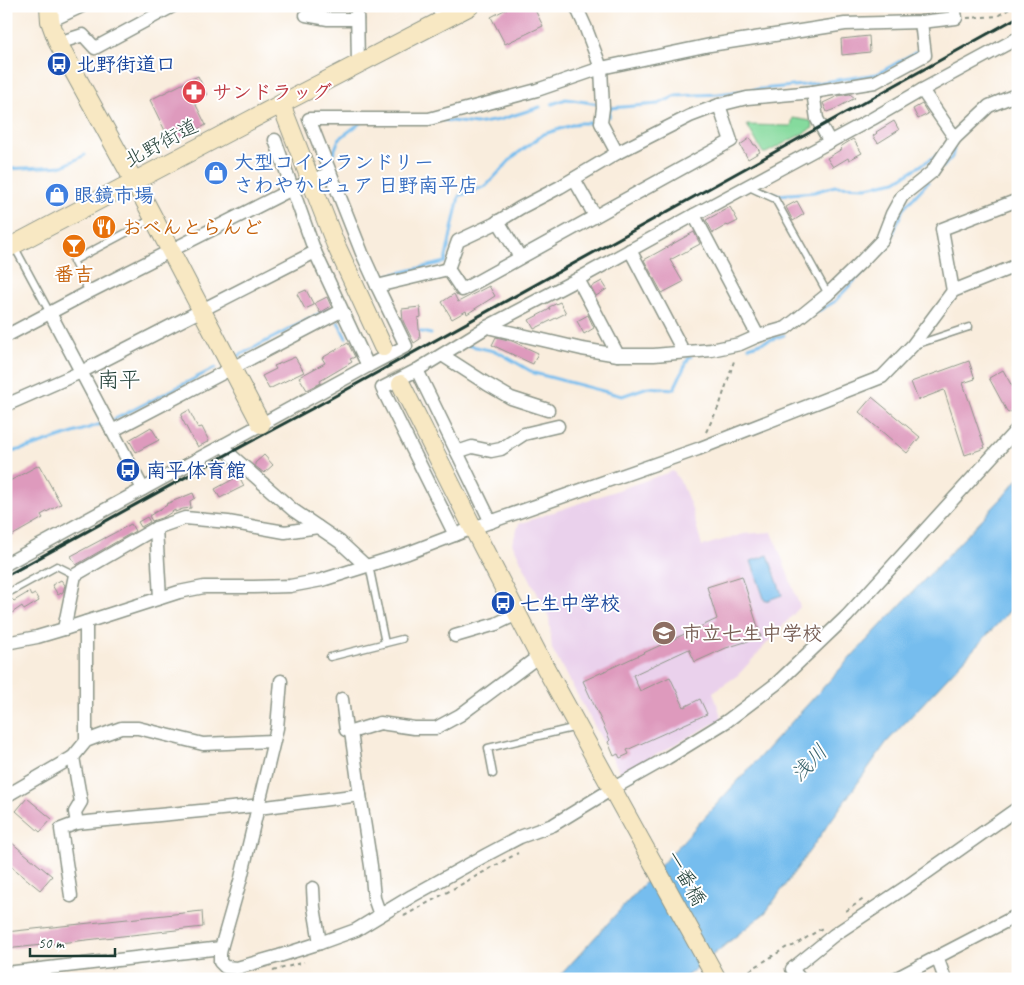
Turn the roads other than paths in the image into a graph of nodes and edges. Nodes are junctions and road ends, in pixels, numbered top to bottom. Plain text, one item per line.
1 (82, 6) edge
2 (173, 6) edge
3 (357, 6) edge
4 (470, 6) edge
5 (576, 6) edge
6 (955, 12) edge
7 (440, 13) edge
8 (50, 14) edge
9 (306, 15) dead end
10 (357, 19) junction
11 (921, 22) junction
12 (1018, 38) edge
13 (58, 43) junction
14 (358, 65) junction
15 (602, 68) junction
16 (922, 90) junction
17 (813, 92) junction
18 (1018, 94) edge
19 (281, 104) junction
20 (719, 106) junction
21 (955, 138) junction
22 (275, 140) dead end
23 (830, 142) junction
24 (617, 153) junction
25 (330, 173) junction
26 (574, 179) junction
27 (310, 181) junction
28 (134, 182) junction
29 (747, 186) junction
30 (292, 188) junction
31 (1018, 200) edge
32 (694, 215) junction
33 (595, 216) junction
34 (153, 218) junction
35 (498, 221) junction
36 (10, 248) edge
37 (170, 250) junction
38 (630, 250) junction
39 (315, 252) junction
40 (520, 257) junction
41 (1018, 265) edge
42 (448, 269) junction
43 (578, 279) junction
44 (377, 286) junction
45 (953, 291) junction
46 (89, 292) junction
47 (828, 294) junction
48 (201, 309) junction
49 (341, 311) junction
50 (50, 313) junction
51 (486, 327) junction
52 (969, 327) dead end
53 (6, 336) edge
54 (758, 336) junction
55 (383, 346) tunnel mouth
56 (912, 346) junction
57 (683, 351) junction
58 (442, 355) junction
59 (618, 355) junction
60 (368, 366) junction
61 (232, 368) junction
62 (417, 370) junction
63 (81, 372) junction
64 (402, 384) tunnel mouth
65 (6, 405) edge
66 (548, 410) dead end
67 (261, 424) junction
68 (558, 426) dead end
69 (1018, 428) edge
70 (112, 431) junction
71 (223, 445) junction
72 (457, 452) junction
73 (143, 489) junction
74 (491, 522) junction
75 (156, 528) junction
76 (318, 528) junction
77 (473, 528) junction
78 (455, 535) junction
79 (6, 564) edge
80 (367, 566) junction
81 (75, 574) junction
82 (6, 594) edge
83 (160, 598) junction
84 (517, 614) junction
85 (86, 622) junction
86 (64, 629) junction
87 (455, 636) dead end
88 (402, 639) dead end
89 (6, 643) edge
90 (385, 644) junction
91 (539, 656) junction
92 (330, 657) dead end
93 (281, 681) dead end
94 (342, 699) dead end
95 (577, 727) junction
96 (351, 732) junction
97 (86, 741) junction
98 (274, 741) junction
99 (73, 757) junction
100 (494, 774) dead end
101 (615, 794) junction
102 (360, 795) junction
103 (6, 796) edge
104 (258, 808) junction
105 (1018, 808) edge
106 (77, 823) junction
107 (313, 888) dead end
108 (71, 896) dead end
109 (380, 915) junction
110 (1018, 915) edge
111 (320, 943) junction
112 (221, 948) junction
113 (937, 957) junction
114 (6, 973) edge
115 (717, 979) edge
116 (800, 979) edge
117 (895, 979) edge
118 (945, 979) edge

1 - 8 street
2 - 13 street
3 - 10 street
4 - 7 street, 北野街道
5 - 15 street
6 - 11 street
7 - 14 street, 北野街道
8 - 13 street
9 - 10 street
10 - 14 street
11 - 15 street
11 - 17 street
12 - 16 street
13 - 28 street
14 - 19 street, 北野街道
15 - 24 street
15 - 25 street
16 - 21 street
16 - 23 street
17 - 20 street
17 - 23 street
18 - 21 street
19 - 27 street
19 - 28 street, 北野街道
20 - 24 street
20 - 33 street
21 - 47 street
22 - 30 street
23 - 29 street
24 - 26 street
25 - 27 street
25 - 44 street
26 - 33 street
26 - 35 street
27 - 30 street
27 - 55 street
28 - 34 street
28 - 36 street, 北野街道
29 - 32 street
29 - 47 lane
30 - 37 street
30 - 39 street
31 - 45 street
32 - 38 street
32 - 54 street
33 - 40 street
34 - 37 street
34 - 46 lane
35 - 40 street
35 - 42 street
36 - 50 lane
37 - 46 street
37 - 48 street
38 - 43 street
38 - 57 street
39 - 48 street
39 - 49 street
40 - 42 street
41 - 45 street
42 - 44 street
43 - 51 street
43 - 59 street
44 - 60 street
45 - 56 street
46 - 50 street
47 - 54 street
48 - 61 street
48 - 63 street
49 - 60 street
49 - 61 street
50 - 53 street
50 - 63 street
51 - 58 street
51 - 59 street
52 - 56 lane
54 - 57 street
56 - 74 street
57 - 59 street
58 - 62 street
58 - 66 street
60 - 67 street
61 - 67 street
61 - 70 street
62 - 72 street
62 - 78 street
63 - 65 street
63 - 70 street
64 - 77 street, 一番橋
67 - 71 street
68 - 72 street
69 - 101 street
70 - 73 street
71 - 73 street
71 - 76 street
72 - 74 street
73 - 79 street
74 - 77 street
75 - 76 street
75 - 81 street
75 - 83 street
76 - 80 street
77 - 78 street
77 - 84 street, 一番橋
78 - 80 street
80 - 83 street
80 - 90 lane
81 - 82 lane
81 - 86 street
83 - 85 street
84 - 87 street
84 - 91 street, 一番橋
85 - 86 street
85 - 97 street
86 - 89 street
88 - 90 lane
90 - 92 lane
91 - 95 street, 一番橋
91 - 96 street
93 - 98 street
94 - 96 street
95 - 100 lane
95 - 101 street, 一番橋
96 - 102 street
97 - 98 street
97 - 99 street
98 - 104 street
99 - 103 street
99 - 106 street
101 - 109 street
101 - 115 street, 一番橋
102 - 104 street
102 - 109 street
104 - 106 street
104 - 112 street
105 - 116 street
106 - 108 street
107 - 111 street
109 - 111 street
110 - 113 street
111 - 112 street
112 - 114 street
113 - 117 street
113 - 118 street

